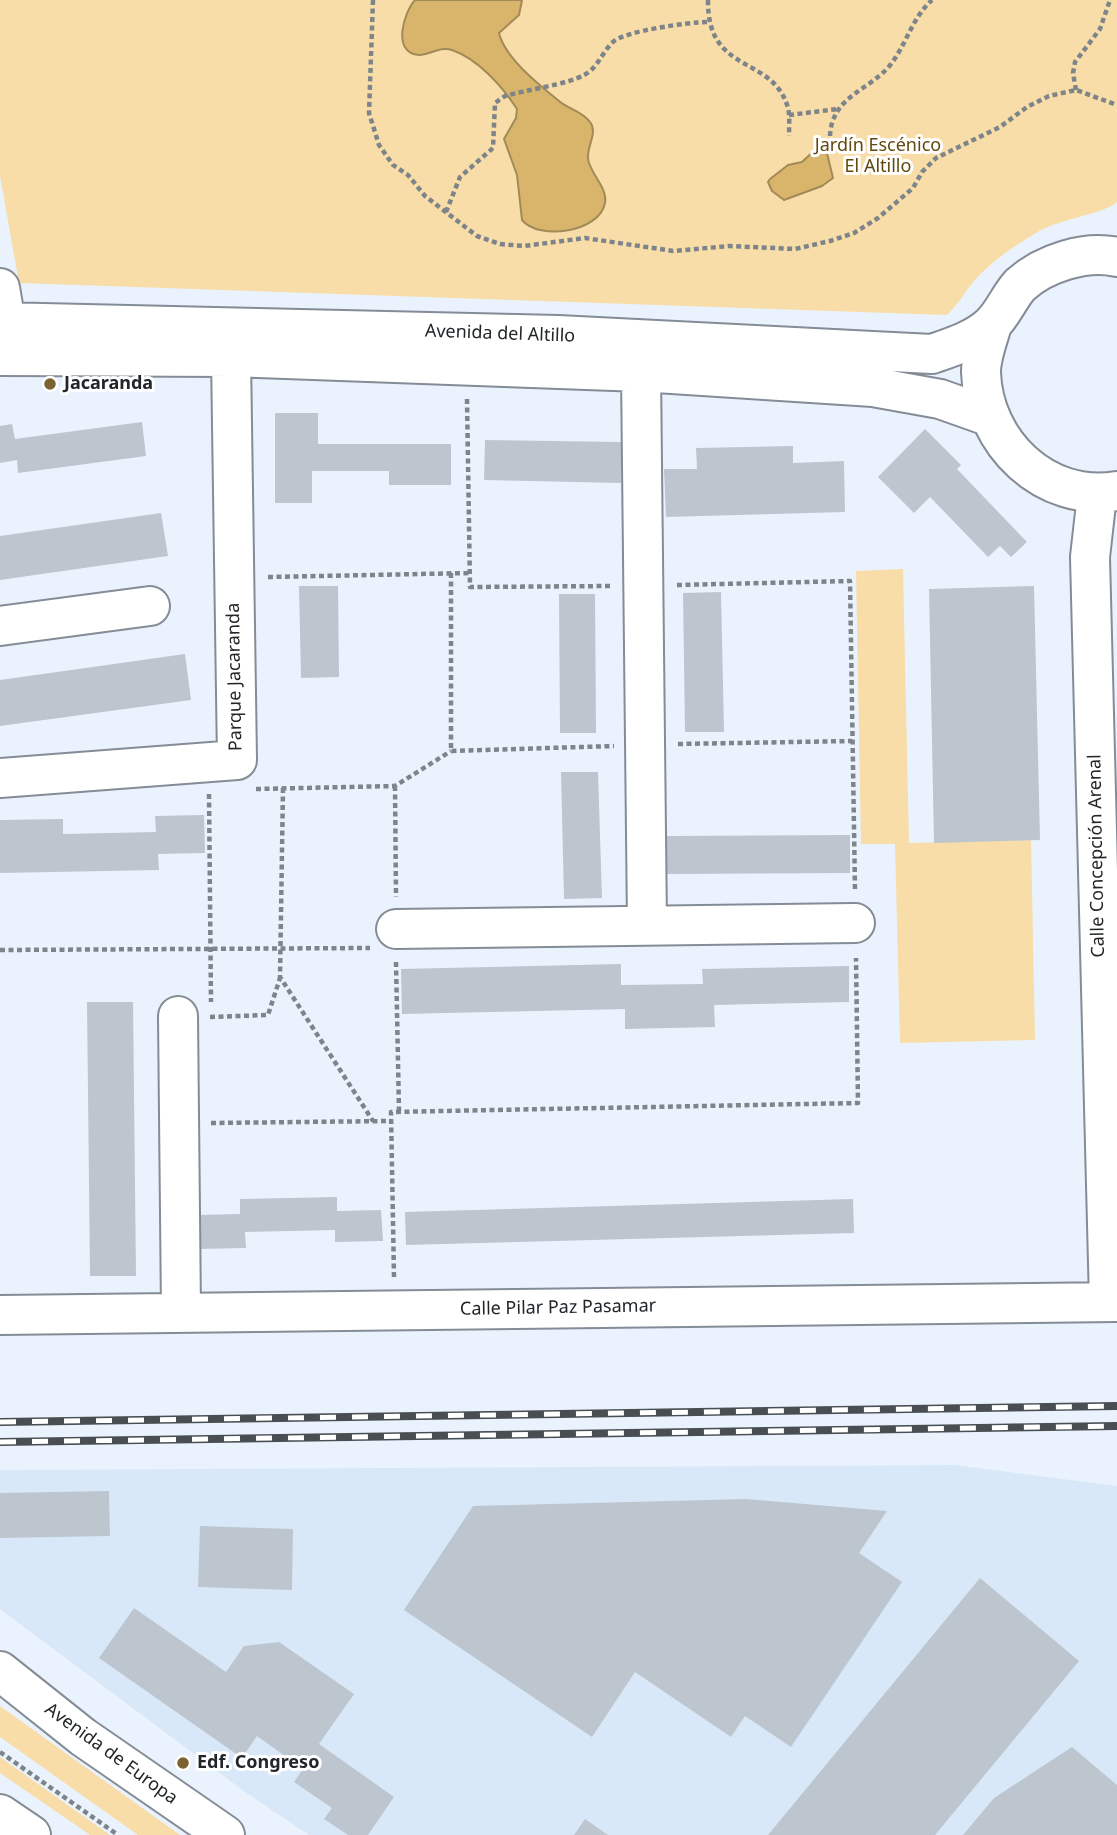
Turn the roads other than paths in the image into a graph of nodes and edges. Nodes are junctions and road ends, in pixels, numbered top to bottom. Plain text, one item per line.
1 (1117, 257) edge
2 (2, 322) edge
3 (992, 325) junction
4 (232, 358) junction
5 (641, 372) junction
6 (988, 416) junction
7 (1107, 493) edge
8 (150, 606) dead end
9 (0, 626) edge
10 (0, 778) edge
11 (855, 923) dead end
12 (648, 925) junction
13 (390, 939) road end
14 (194, 1017) road end
15 (1113, 1302) edge
16 (181, 1312) junction
17 (0, 1315) edge
18 (0, 1671) edge
19 (0, 1814) edge
20 (31, 1835) edge
21 (225, 1835) edge

1 - 3 street, Avenida del Altillo
2 - 3 street, Avenida del Altillo
2 - 4 street, Avenida del Altillo
3 - 6 street, Avenida del Altillo
4 - 5 street, Avenida del Altillo
4 - 10 street, Parque Jacaranda
5 - 6 street, Avenida del Altillo
5 - 12 street
6 - 7 street, Avenida del Altillo
7 - 15 street, Calle Concepción Arenal
8 - 9 street
11 - 12 street
12 - 13 street
14 - 16 street
15 - 16 street, Calle Pilar Paz Pasamar
16 - 17 street, Calle Pilar Paz Pasamar
18 - 21 street, Avenida de Europa
19 - 20 street

